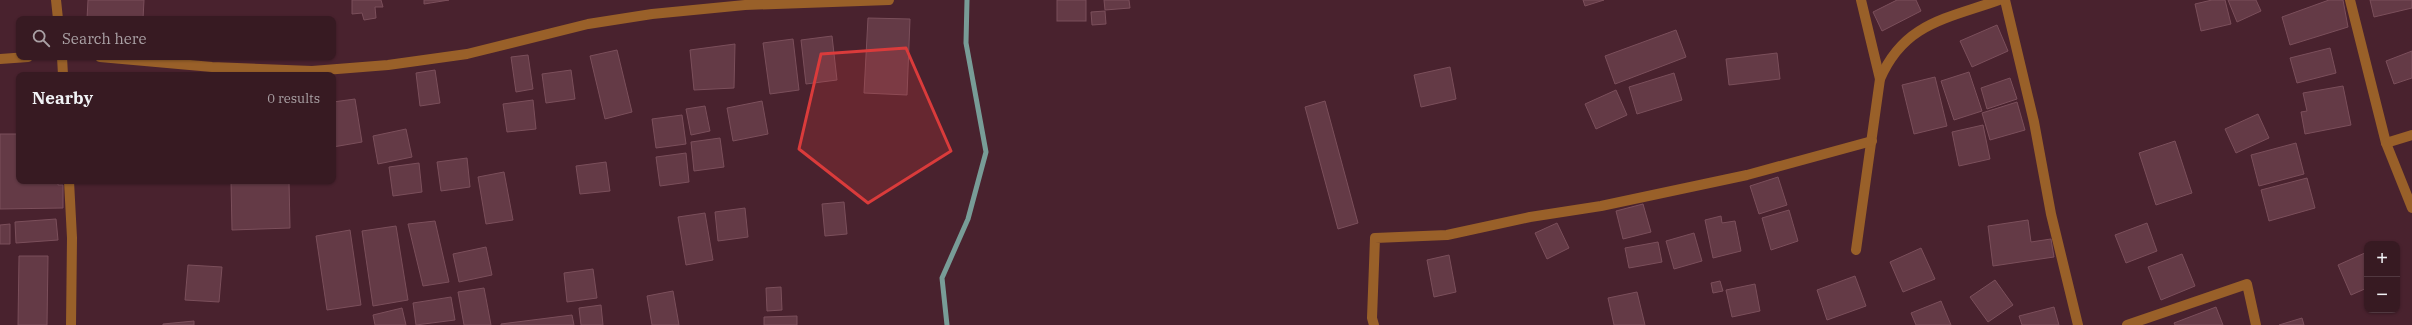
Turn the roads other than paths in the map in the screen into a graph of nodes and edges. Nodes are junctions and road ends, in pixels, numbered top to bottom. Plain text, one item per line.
1 (56, 0) edge
2 (889, 0) edge
3 (1861, 0) edge
4 (1999, 0) edge
5 (2005, 0) edge
6 (2350, 0) edge
7 (58, 16) edge
8 (16, 58) edge
9 (0, 59) edge
10 (62, 60) edge
11 (134, 60) edge
12 (63, 72) edge
13 (1880, 80) junction
14 (2412, 135) edge
15 (1872, 141) junction
16 (2386, 143) junction
17 (69, 184) edge
18 (2412, 208) edge
19 (1856, 250) dead end
20 (71, 325) edge
21 (1374, 325) edge
22 (2078, 325) edge
23 (2128, 325) edge
24 (2256, 325) edge

1 - 7 street
2 - 11 street
3 - 13 street
4 - 13 street
5 - 22 street
6 - 16 street
8 - 9 street
10 - 12 street
13 - 15 street
14 - 16 street
15 - 19 street
15 - 21 street
16 - 18 street
17 - 20 street
23 - 24 street

